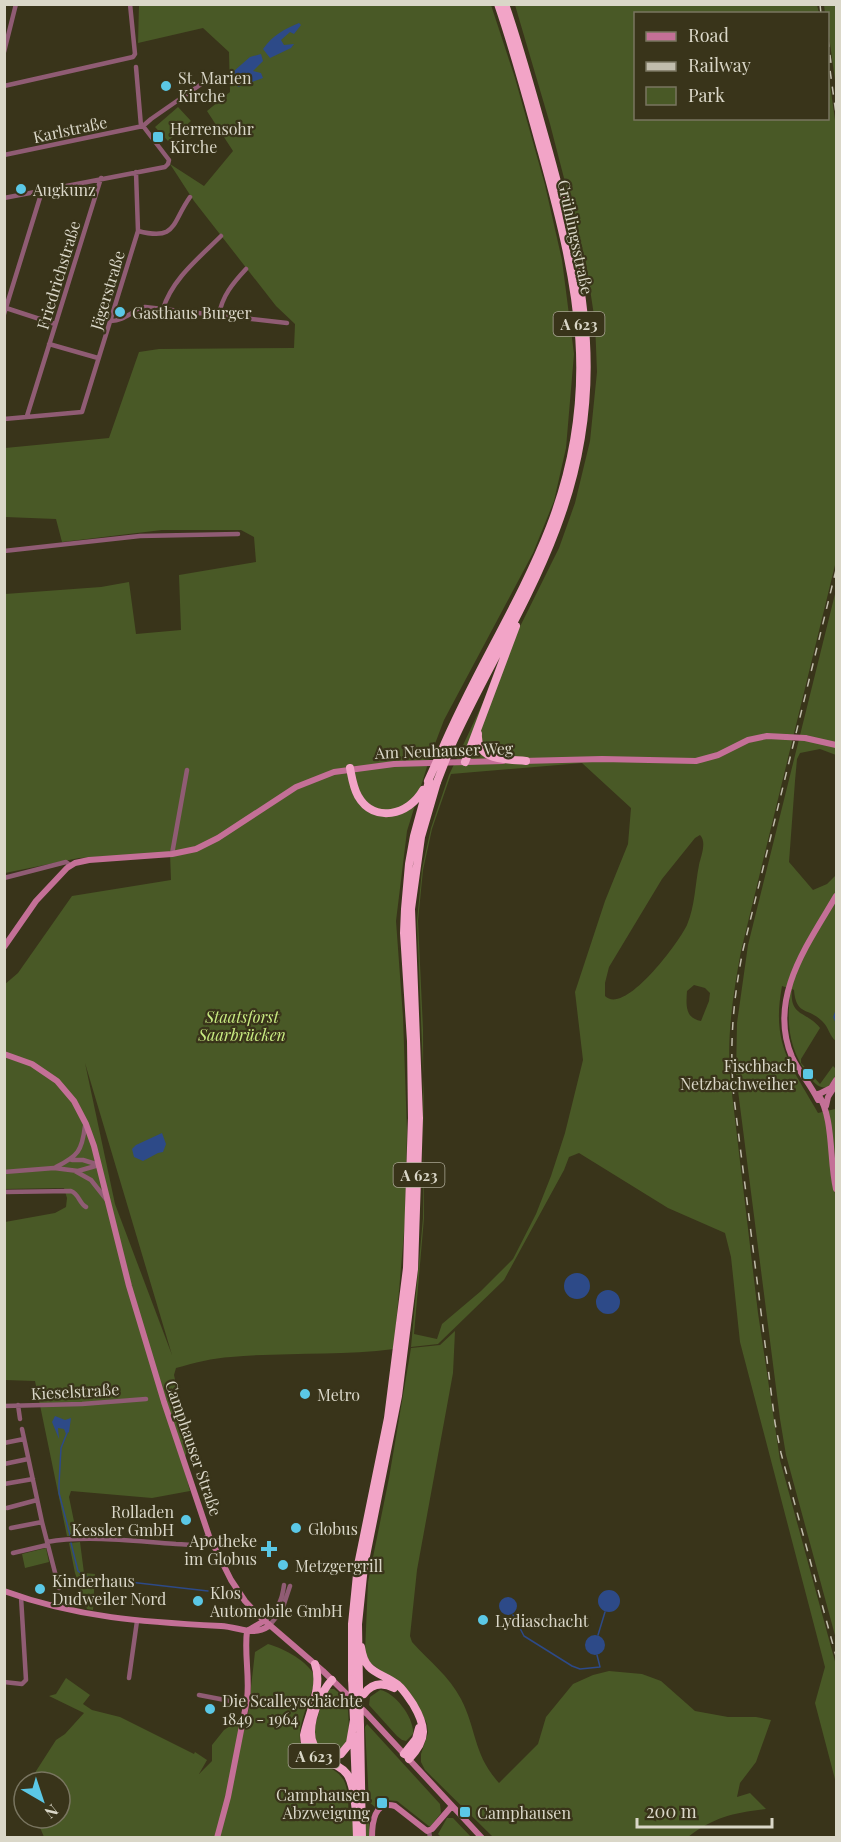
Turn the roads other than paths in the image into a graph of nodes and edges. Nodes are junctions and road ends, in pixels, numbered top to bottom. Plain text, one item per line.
1 (16, 4) edge
2 (130, 4) edge
3 (498, 4) edge
4 (505, 4) edge
5 (4, 52) edge
6 (136, 68) dead end
7 (210, 78) dead end
8 (4, 86) edge
9 (142, 126) junction
10 (4, 155) edge
11 (136, 172) junction
12 (101, 178) junction
13 (42, 191) junction
14 (190, 197) dead end
15 (4, 198) edge
16 (138, 231) junction
17 (221, 236) dead end
18 (246, 269) dead end
19 (163, 309) junction
20 (5, 311) edge
21 (219, 315) junction
22 (111, 321) junction
23 (287, 323) dead end
24 (55, 324) junction
25 (49, 344) junction
26 (98, 358) junction
27 (27, 416) junction
28 (4, 419) edge
29 (238, 534) dead end
30 (4, 551) edge
31 (526, 596) junction
32 (479, 727) junction
33 (448, 744) junction
34 (837, 745) edge
35 (526, 761) junction
36 (465, 762) junction
37 (350, 768) junction
38 (188, 770) dead end
39 (431, 781) junction
40 (172, 854) junction
41 (70, 865) junction
42 (4, 878) edge
43 (837, 896) edge
44 (4, 946) edge
45 (4, 1054) edge
46 (837, 1082) edge
47 (820, 1097) junction
48 (86, 1124) junction
49 (828, 1126) junction
50 (71, 1160) junction
51 (99, 1165) junction
52 (54, 1168) junction
53 (72, 1170) junction
54 (4, 1172) edge
55 (837, 1189) edge
56 (4, 1192) edge
57 (109, 1204) junction
58 (87, 1207) dead end
59 (146, 1399) dead end
60 (18, 1405) junction
61 (4, 1406) edge
62 (20, 1419) dead end
63 (22, 1429) dead end
64 (24, 1439) junction
65 (4, 1443) edge
66 (28, 1459) junction
67 (4, 1464) edge
68 (33, 1479) junction
69 (4, 1484) edge
70 (37, 1500) junction
71 (7, 1508) dead end
72 (42, 1522) junction
73 (11, 1528) dead end
74 (209, 1536) junction
75 (47, 1544) junction
76 (213, 1544) junction
77 (189, 1545) junction
78 (13, 1553) dead end
79 (284, 1585) dead end
80 (291, 1586) dead end
81 (59, 1588) dead end
82 (4, 1591) edge
83 (21, 1597) junction
84 (279, 1615) junction
85 (137, 1621) junction
86 (266, 1623) junction
87 (358, 1624) junction
88 (247, 1631) junction
89 (283, 1638) junction
90 (315, 1664) junction
91 (129, 1678) dead end
92 (330, 1678) junction
93 (4, 1682) edge
94 (318, 1684) junction
95 (199, 1695) dead end
96 (246, 1704) junction
97 (358, 1727) junction
98 (407, 1756) junction
99 (452, 1806) junction
100 (356, 1811) junction
101 (430, 1834) edge
102 (217, 1838) edge
103 (357, 1838) edge
104 (363, 1838) edge
105 (372, 1838) edge
106 (482, 1838) edge

1 - 5 street
2 - 8 street
3 - 33 highway, Grühlingsstraße / A 623
4 - 31 highway, A 623
6 - 9 street
7 - 9 street, Karlstraße
9 - 10 street, Karlstraße
9 - 11 street
11 - 12 street
11 - 16 street, Jägerstraße
12 - 13 street
12 - 24 street, Friedrichstraße
13 - 15 street
13 - 20 street
14 - 16 street
16 - 22 street, Jägerstraße
17 - 19 street
18 - 21 street
19 - 21 street
19 - 22 street
20 - 24 street
21 - 23 street
22 - 26 street, Jägerstraße
24 - 25 street, Friedrichstraße
25 - 26 street, Friedrichstraße
25 - 27 street, Friedrichstraße
26 - 27 street, Jägerstraße
27 - 28 street
29 - 30 street
31 - 32 highway
31 - 33 highway, A 623
32 - 35 highway
32 - 36 highway
33 - 39 highway, A 623, bridge
33 - 39 highway, A 623, bridge
34 - 35 street, Am Neuhauser Weg, bridge
35 - 36 street, Am Neuhauser Weg
36 - 37 street, Am Neuhauser Weg
37 - 39 highway
37 - 40 street, Am Neuhauser Weg
38 - 40 street
39 - 87 highway, A 623
39 - 97 highway, A 623, bridge
40 - 41 street, Am Neuhauser Weg
41 - 42 street, Am Neuhauser Weg
41 - 44 street
43 - 47 street
45 - 48 street, Camphauser Straße
46 - 47 street
47 - 49 street
47 - 49 street
48 - 50 street
48 - 51 street, Camphauser Straße
49 - 55 street
50 - 51 street
50 - 52 street
51 - 53 street
51 - 57 street, Camphauser Straße
52 - 53 street
52 - 54 street
53 - 57 street
56 - 58 street
57 - 74 street, Camphauser Straße
59 - 60 street, Kieselstraße
60 - 61 street, Kieselstraße
60 - 62 street
63 - 64 street
64 - 65 street
64 - 66 street
66 - 67 street
66 - 68 street
68 - 69 street
68 - 70 street
70 - 71 street
70 - 72 street
72 - 73 street
72 - 75 street
74 - 76 street, Camphauser Straße
74 - 77 street
75 - 77 street
75 - 78 street
75 - 81 street
76 - 77 street
76 - 86 street, Camphauser Straße
79 - 86 street
80 - 84 street
82 - 83 street
83 - 85 street
83 - 93 street
84 - 86 street
84 - 89 street
85 - 88 street
85 - 91 street
86 - 88 street
86 - 89 street, Camphauser Straße
87 - 97 highway, A 623, bridge
87 - 98 highway
88 - 96 street
89 - 90 street, Camphauser Straße
90 - 92 street, Camphauser Straße
90 - 94 highway
92 - 94 highway
92 - 97 highway
92 - 98 street, Camphauser Straße
94 - 100 highway, A 623
95 - 96 street
96 - 102 street
97 - 98 highway, bridge
97 - 100 highway, A 623
97 - 104 highway, A 623
98 - 99 street, Camphauser Straße
99 - 101 street
99 - 106 street, Camphauser Straße
100 - 103 highway, A 623
101 - 105 street

